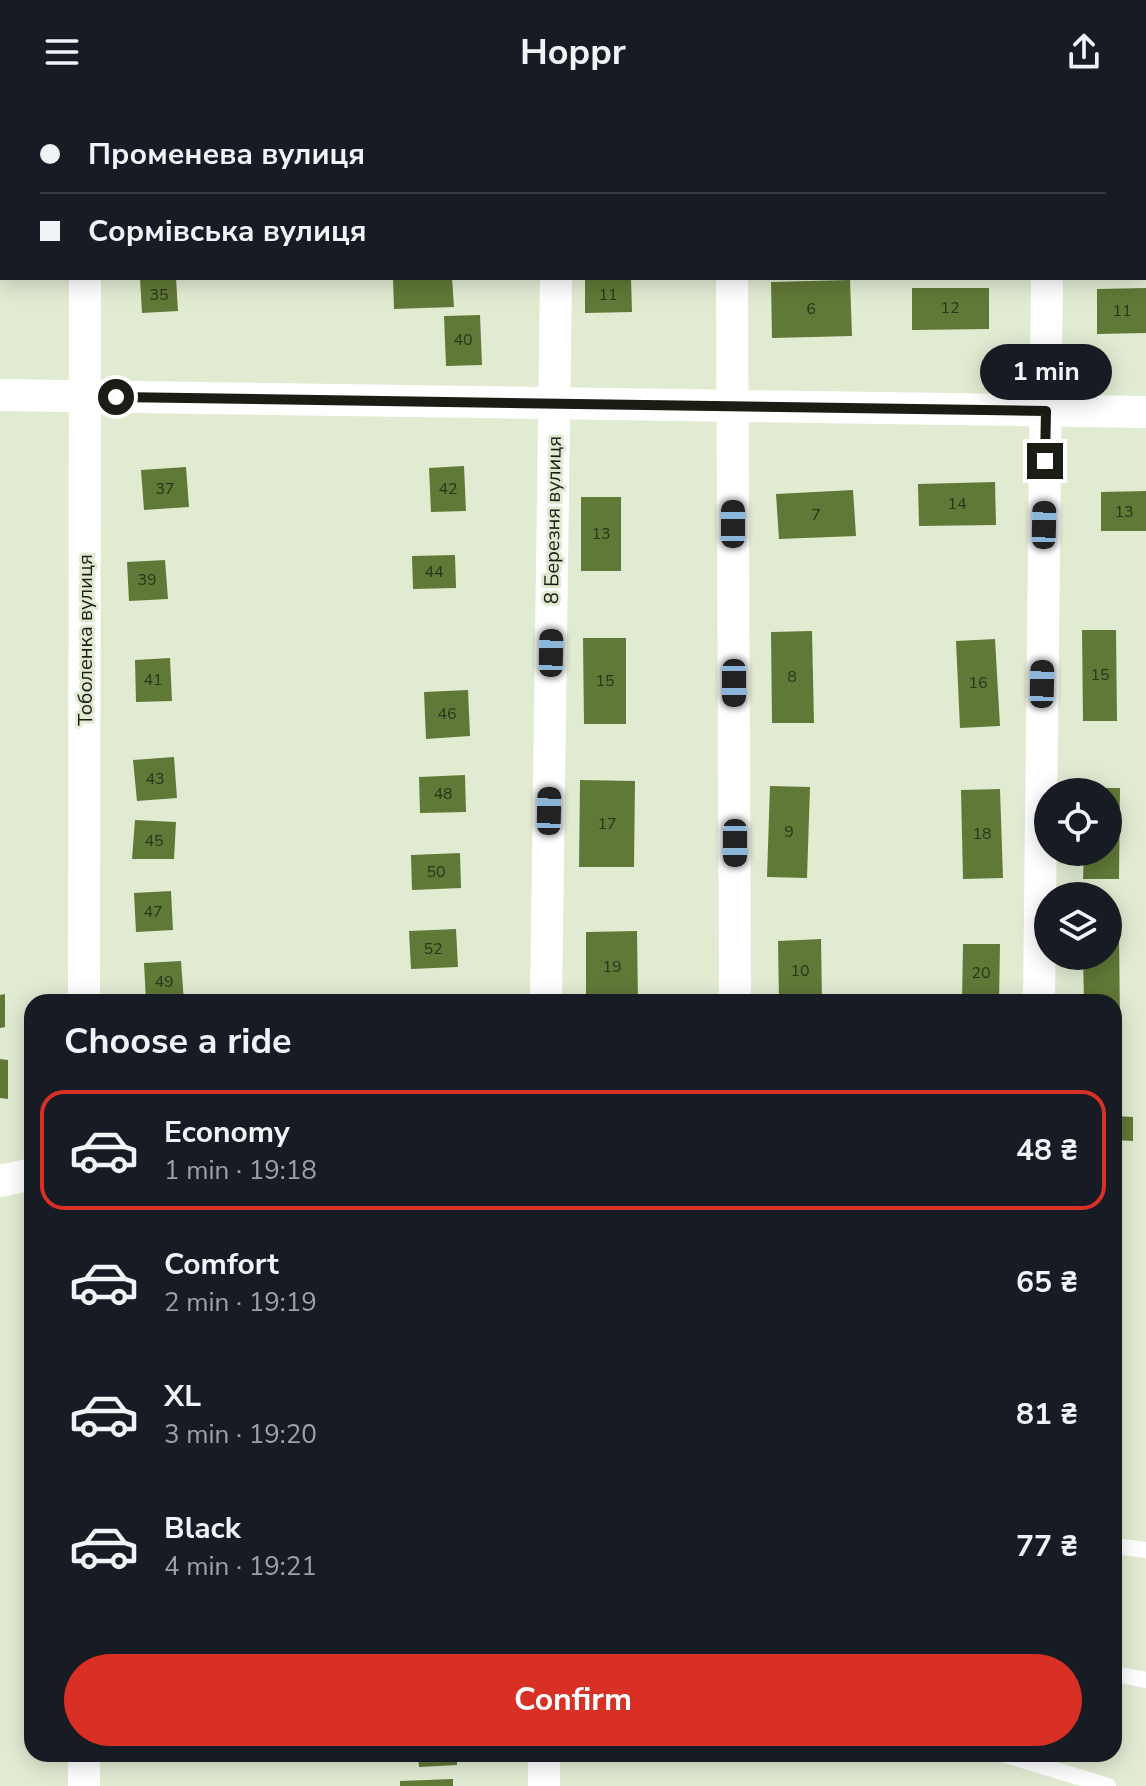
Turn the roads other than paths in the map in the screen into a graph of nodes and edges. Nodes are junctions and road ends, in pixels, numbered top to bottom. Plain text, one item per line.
1 (85, 280) edge
2 (556, 280) edge
3 (732, 280) edge
4 (1047, 280) edge
5 (0, 395) edge
6 (85, 396) junction
7 (555, 403) junction
8 (733, 406) junction
9 (1046, 411) junction
10 (1146, 412) edge
11 (84, 994) edge
12 (546, 994) edge
13 (735, 994) edge
14 (1039, 994) edge
15 (24, 1176) edge
16 (0, 1181) edge
17 (1122, 1547) edge
18 (1146, 1550) edge
19 (1122, 1676) edge
20 (1146, 1680) edge
21 (84, 1762) edge
22 (544, 1762) edge
23 (1028, 1762) edge
24 (84, 1786) edge
25 (544, 1786) edge
26 (1108, 1786) edge

1 - 6 street, Тоболенка вулиця
2 - 7 street, 8 Березня вулиця
3 - 8 street
4 - 9 street
5 - 6 street
6 - 7 street
6 - 11 street, Тоболенка вулиця
7 - 8 street
7 - 12 street, 8 Березня вулиця
8 - 9 street
8 - 13 street
9 - 10 street
9 - 14 street
15 - 16 street
17 - 18 lane
19 - 20 lane
21 - 24 street
22 - 25 street
23 - 26 lane

